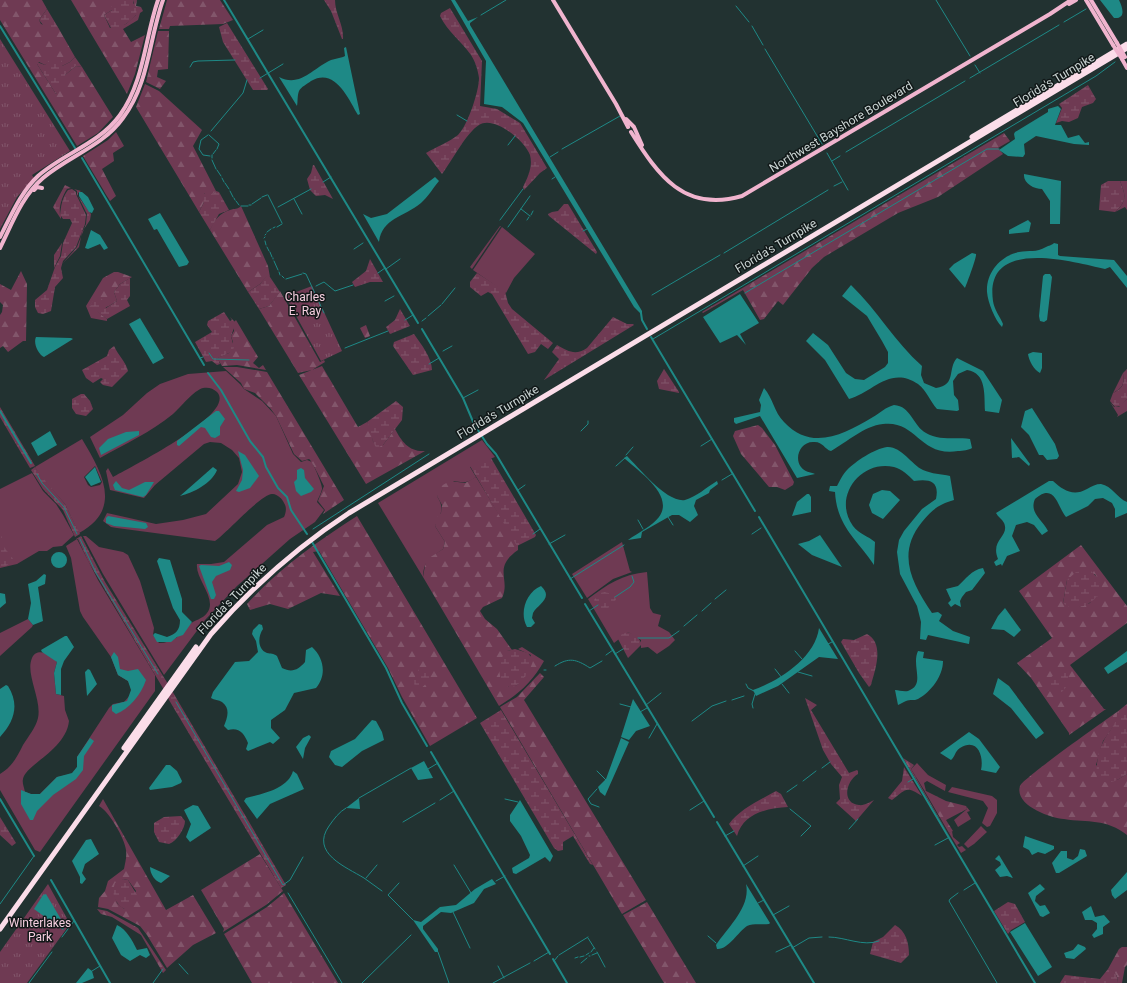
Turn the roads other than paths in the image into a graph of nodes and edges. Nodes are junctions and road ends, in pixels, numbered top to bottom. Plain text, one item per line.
1 (158, 0) edge
2 (163, 0) edge
3 (554, 0) edge
4 (1071, 0) edge
5 (1076, 0) edge
6 (1086, 0) edge
7 (1091, 0) edge
8 (1050, 14) junction
9 (1115, 44) junction
10 (1127, 44) edge
11 (1127, 48) edge
12 (1125, 58) edge
13 (1127, 68) edge
14 (42, 188) dead end
15 (29, 193) junction
16 (0, 237) edge
17 (0, 248) edge
18 (487, 429) junction
19 (474, 437) junction
20 (0, 923) edge
21 (0, 929) edge

1 - 16 main road
2 - 15 main road
3 - 8 main road, Northwest Bayshore Boulevard
4 - 8 main road, Northwest Bayshore Boulevard
5 - 8 main road, Northwest Bayshore Boulevard
6 - 9 main road
7 - 9 main road
9 - 12 main road, bridge
10 - 18 highway, Florida's Turnpike
11 - 18 highway, Florida's Turnpike
12 - 13 main road
14 - 15 main road
15 - 17 main road
18 - 19 highway, Florida's Turnpike
19 - 20 highway, Florida's Turnpike
19 - 21 highway, Florida's Turnpike

